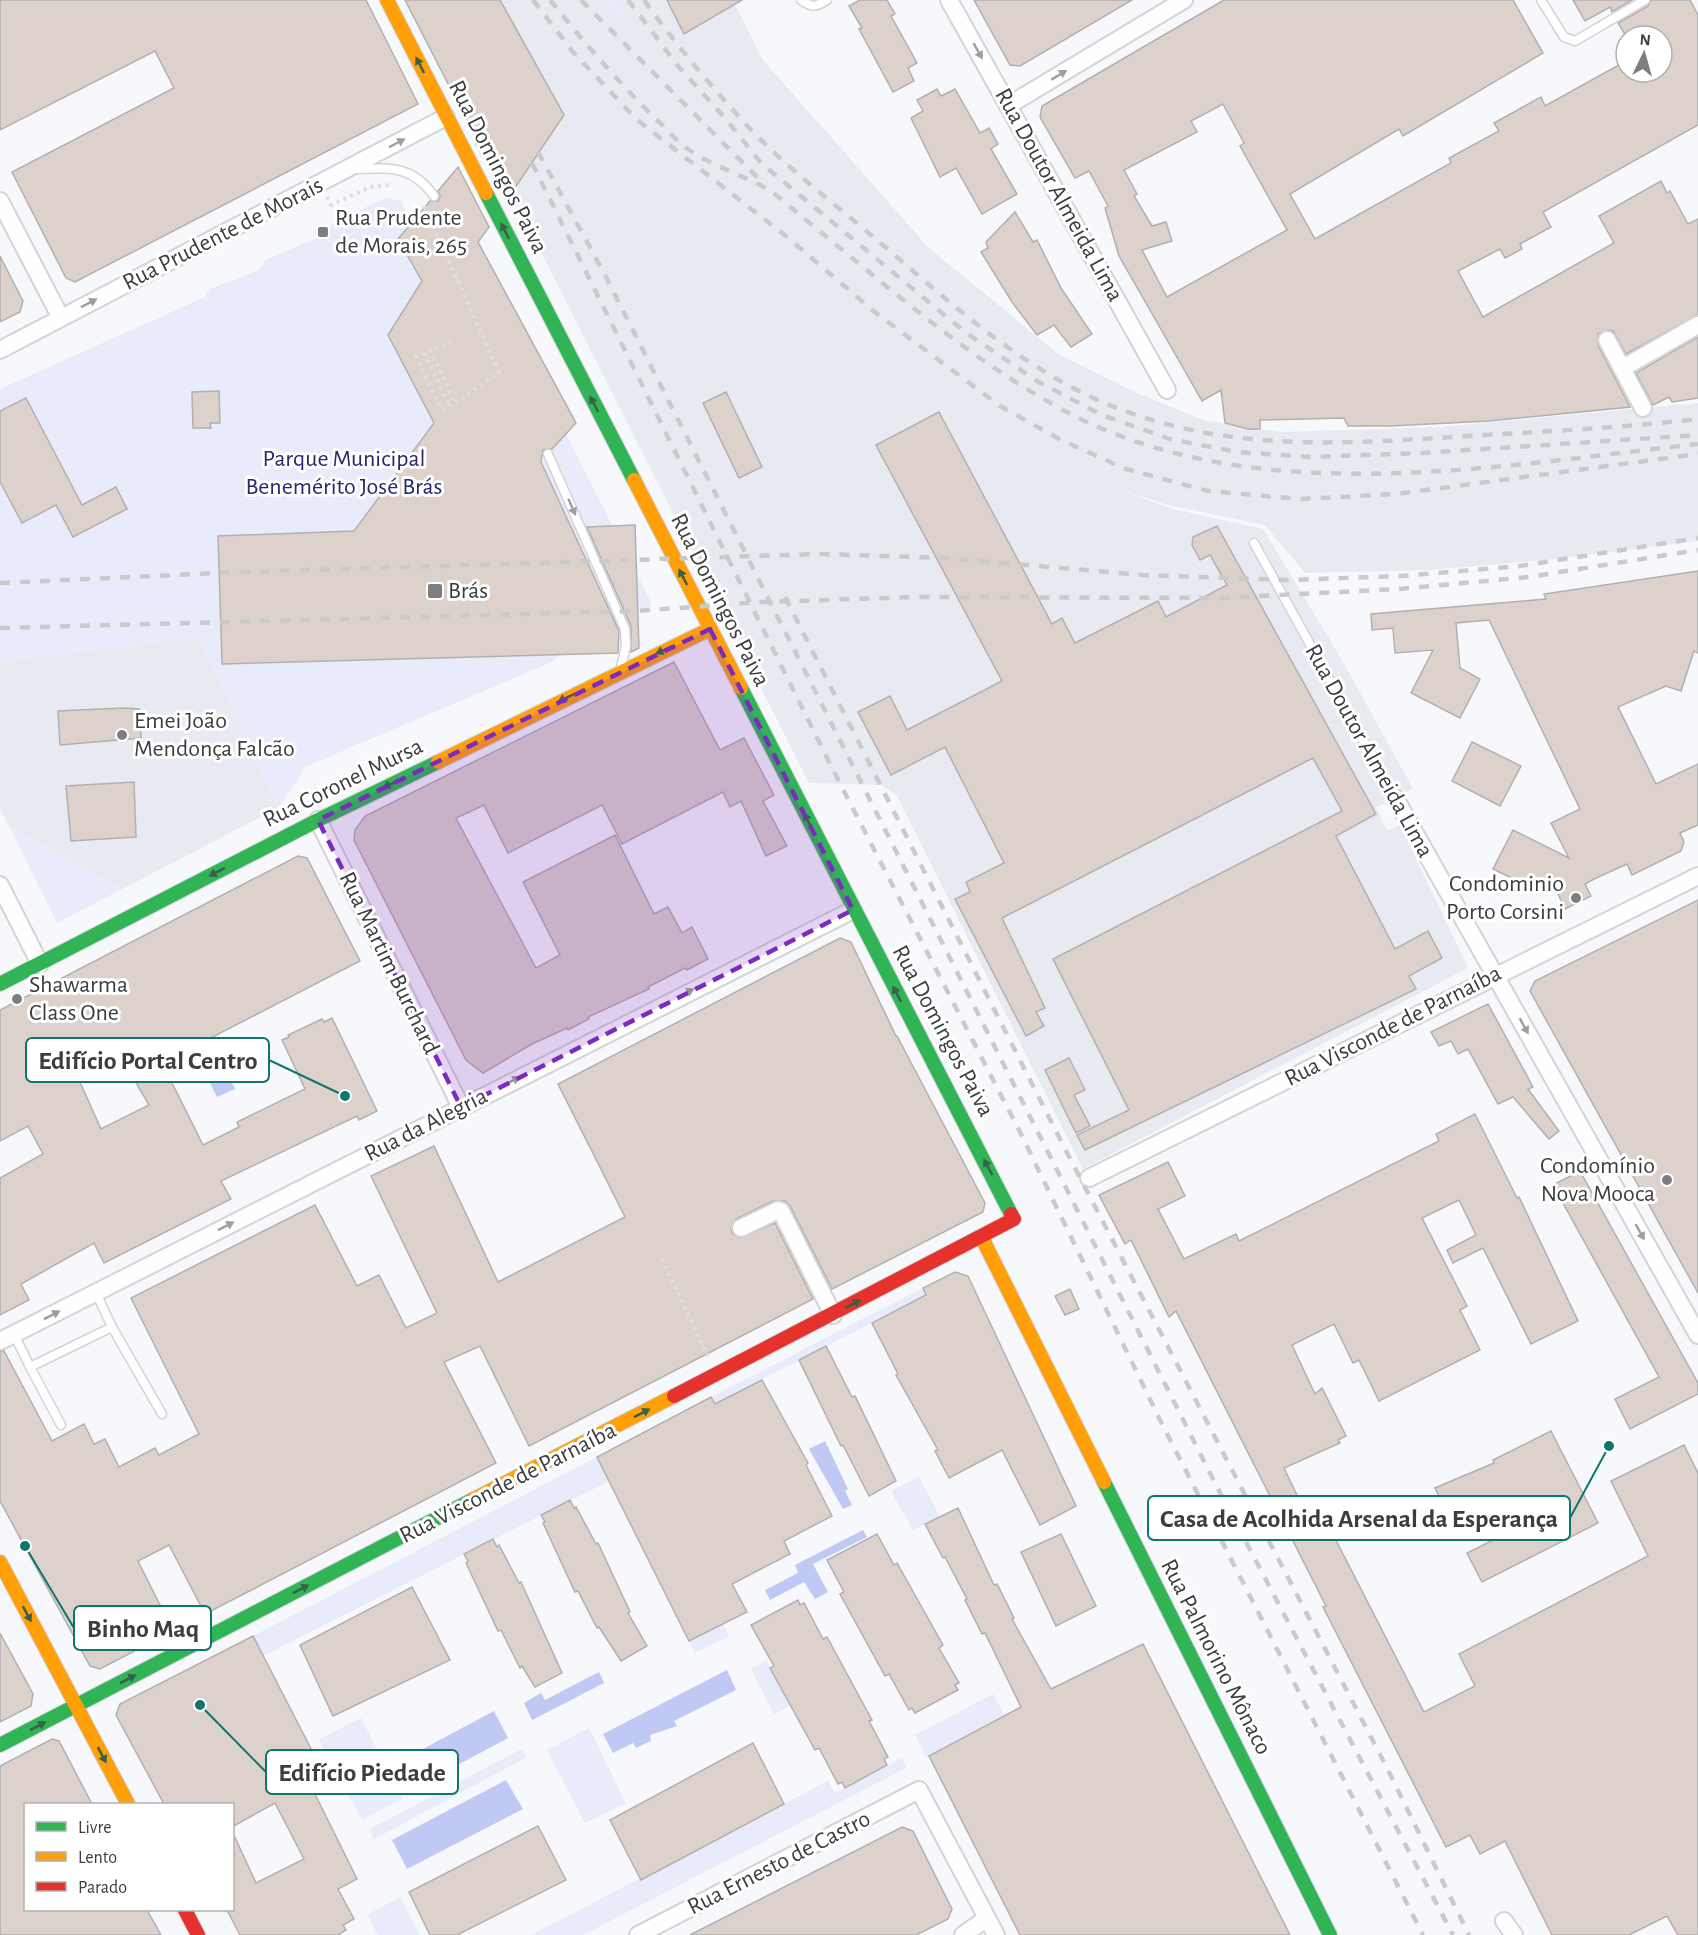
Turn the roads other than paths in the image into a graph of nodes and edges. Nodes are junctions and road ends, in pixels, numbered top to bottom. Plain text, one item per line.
1 (387, 0) edge
2 (801, 0) edge
3 (827, 0) edge
4 (950, 0) edge
5 (1184, 0) edge
6 (1541, 0) edge
7 (1645, 0) edge
8 (1009, 105) junction
9 (447, 117) junction
10 (348, 169) junction
11 (434, 196) dead end
12 (0, 201) edge
13 (61, 318) junction
14 (1698, 325) edge
15 (1607, 339) dead end
16 (0, 350) edge
17 (1623, 368) junction
18 (1167, 390) dead end
19 (1643, 408) dead end
20 (548, 454) dead end
21 (1254, 543) dead end
22 (710, 629) junction
23 (619, 672) junction
24 (1395, 798) joint
25 (318, 820) junction
26 (1698, 876) edge
27 (0, 885) edge
28 (853, 910) junction
29 (40, 963) junction
30 (1495, 975) junction
31 (0, 984) edge
32 (461, 1107) junction
33 (1089, 1178) dead end
34 (1014, 1219) joint
35 (741, 1228) dead end
36 (982, 1238) junction
37 (96, 1293) junction
38 (833, 1315) junction
39 (112, 1328) junction
40 (1698, 1335) edge
41 (7, 1338) edge
42 (30, 1367) junction
43 (162, 1414) dead end
44 (61, 1425) dead end
45 (0, 1562) edge
46 (76, 1706) junction
47 (0, 1745) edge
48 (127, 1803) edge
49 (186, 1911) edge
50 (987, 1918) junction
51 (1504, 1921) dead end
52 (198, 1935) edge
53 (638, 1935) edge
54 (963, 1935) edge
55 (996, 1935) edge
56 (1330, 1935) edge
57 (1514, 1935) edge

9 -> 1 street, Rua Domingos Paiva
2 - 3 lane
4 -> 8 street, Rua Doutor Almeida Lima
8 -> 5 street
6 - 7 lane
8 - 18 street, Rua Doutor Almeida Lima
10 -> 9 street, Rua Prudente de Morais
22 -> 9 street, Rua Domingos Paiva
10 - 11 lane
13 -> 10 street, Rua Prudente de Morais
12 - 13 street
13 - 16 street, Rua Prudente de Morais
14 - 17 street
15 - 17 street
17 - 19 street
20 -> 23 lane
21 - 24 lane, Rua Doutor Almeida Lima
22 -> 23 street, Rua Coronel Mursa
28 -> 22 street, Rua Domingos Paiva
23 -> 25 street, Rua Coronel Mursa
24 - 30 street, Rua Doutor Almeida Lima
25 -> 29 street, Rua Coronel Mursa
25 - 32 street, Rua Martim Burchard
26 - 30 street, Rua Visconde de Parnaíba
27 - 29 street
32 -> 28 street, Rua da Alegria
34 -> 28 street, Rua Domingos Paiva
29 - 31 street, Rua Coronel Mursa
30 - 33 street, Rua Visconde de Parnaíba
30 -> 40 street, Rua Doutor Almeida Lima
37 -> 32 street, Rua da Alegria
34 - 36 street, Rua Visconde de Parnaíba
35 - 38 street
38 -> 36 street, Rua Visconde de Parnaíba
36 - 56 street, Rua Palmorino Mônaco
37 - 39 lane
41 -> 37 street, Rua da Alegria
46 -> 38 street, Rua Visconde de Parnaíba
39 - 42 lane
39 - 43 lane
41 - 42 lane
42 - 44 lane
45 -> 46 street
47 -> 46 street, Rua Visconde de Parnaíba
46 -> 48 street
49 - 52 street
50 - 53 street, Rua Ernesto de Castro
50 - 54 street
50 - 55 street
51 - 57 street

